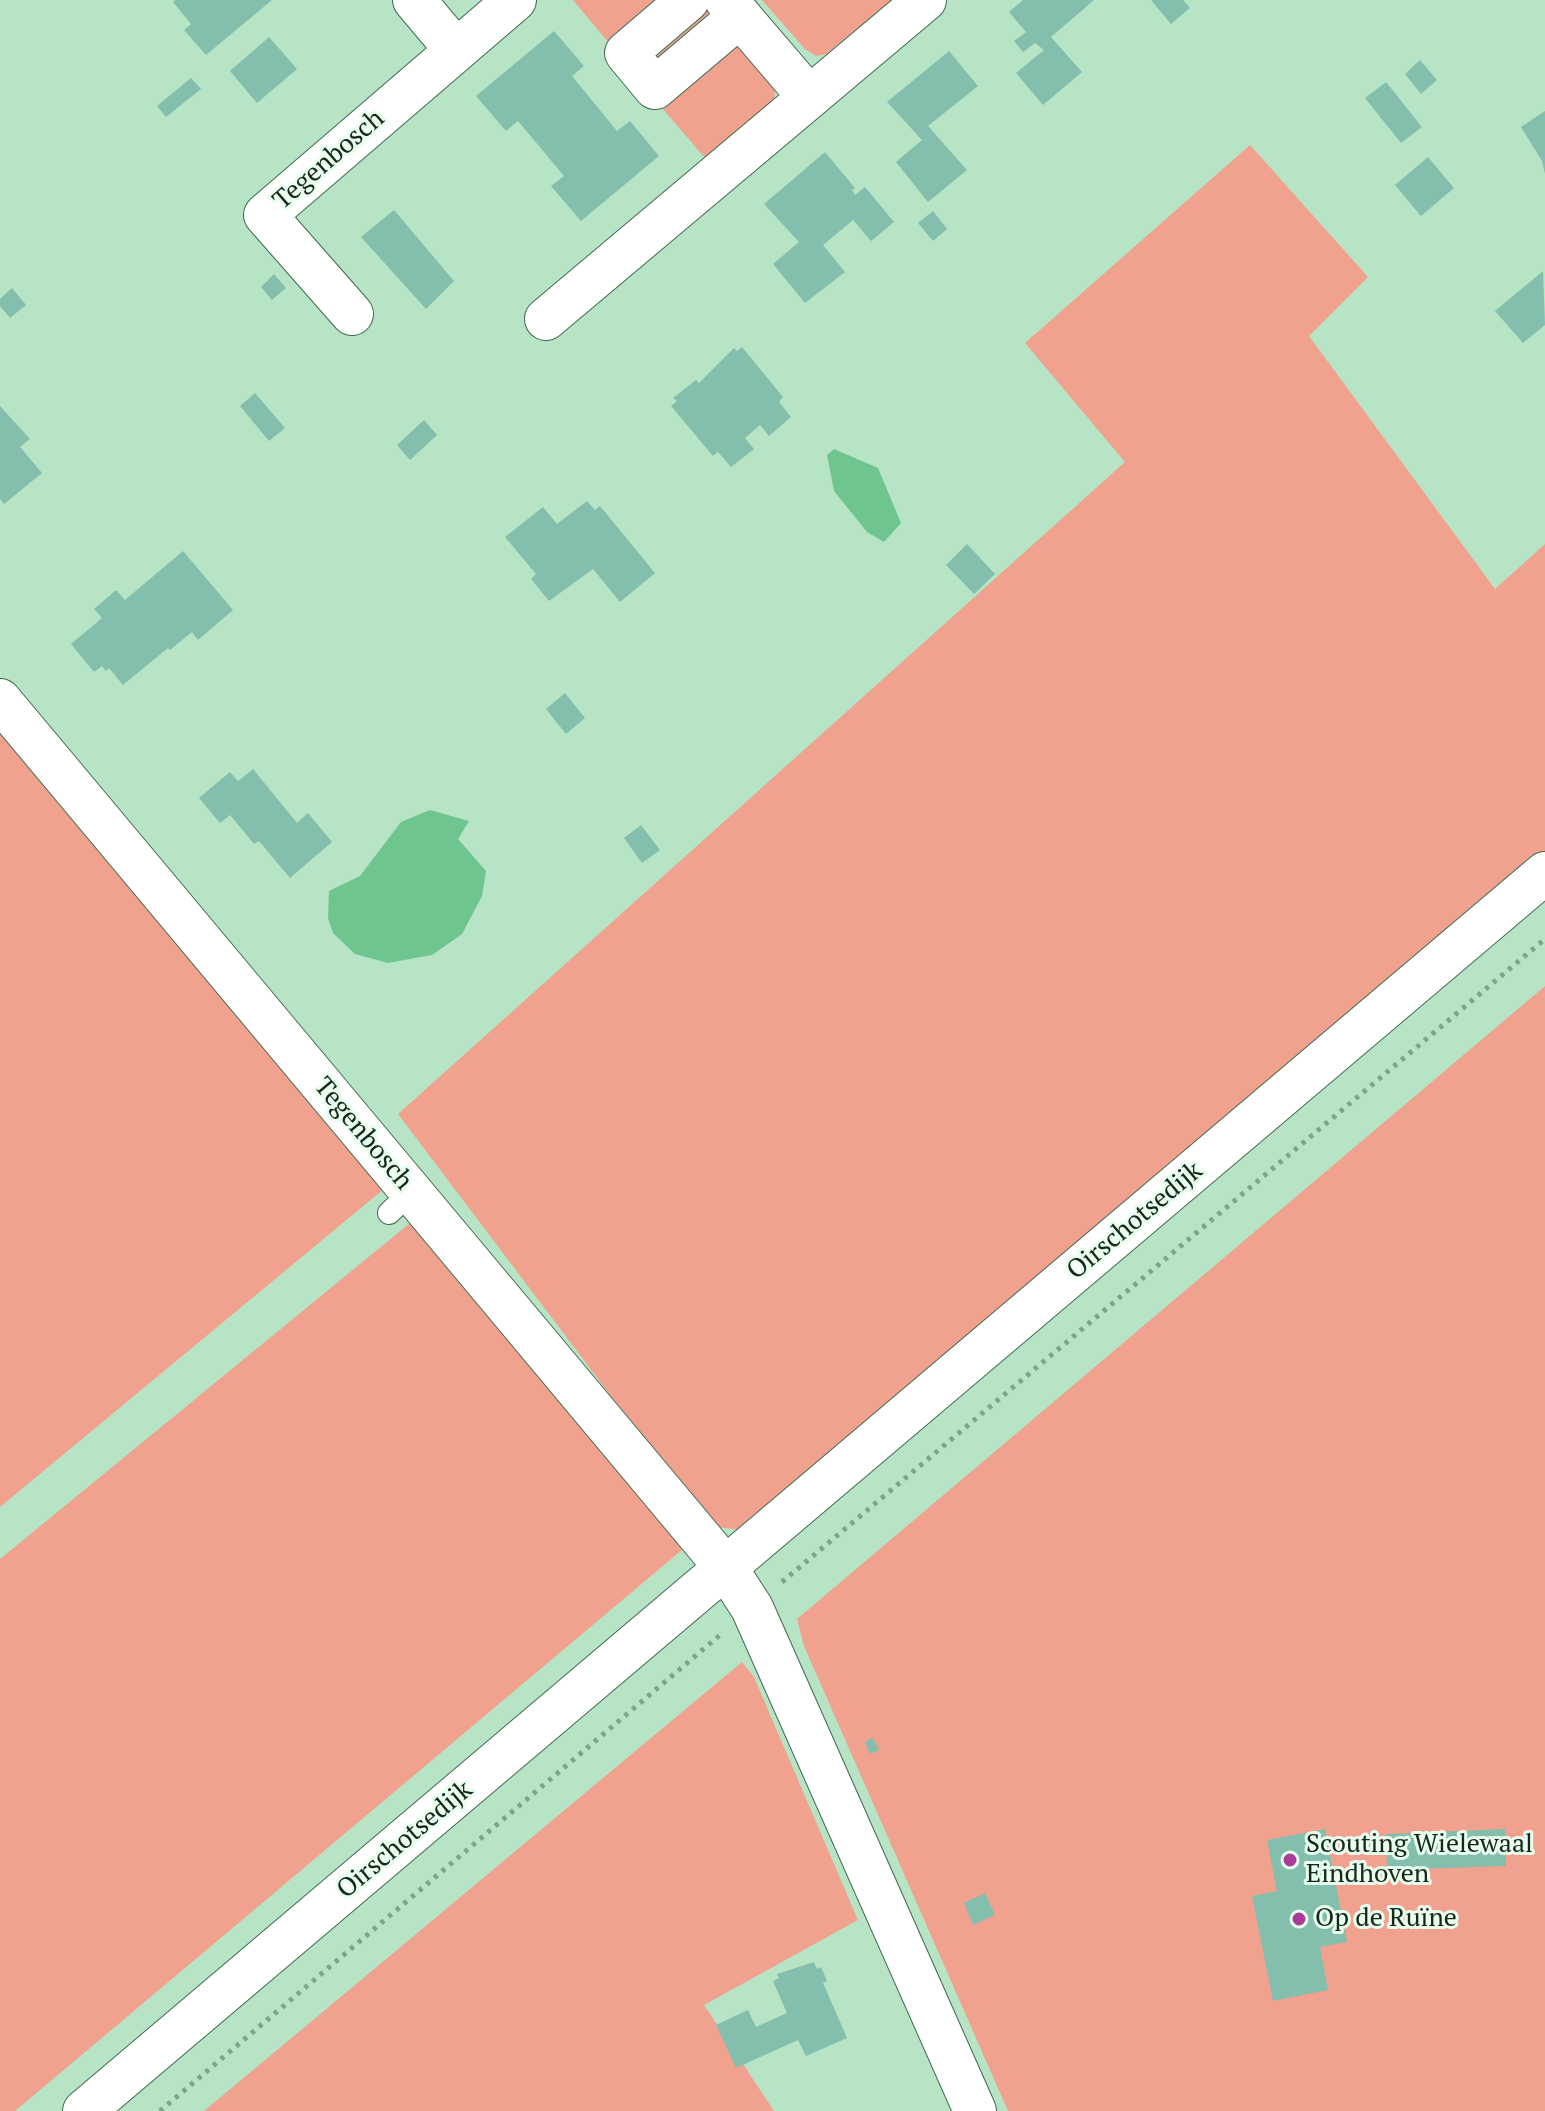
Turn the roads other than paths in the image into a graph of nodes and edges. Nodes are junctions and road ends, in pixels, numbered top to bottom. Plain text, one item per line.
1 (414, 0) edge
2 (515, 0) edge
3 (688, 0) edge
4 (925, 0) edge
5 (733, 8) edge
6 (456, 50) junction
7 (809, 97) junction
8 (352, 314) dead end
9 (546, 319) dead end
10 (0, 700) edge
11 (1545, 873) edge
12 (726, 1568) junction
13 (84, 2111) edge
14 (975, 2111) edge

1 - 6 street
2 - 6 street, Tegenbosch
3 - 5 street
4 - 7 street
5 - 7 street
6 - 8 street, Tegenbosch
7 - 9 street
10 - 12 street, Tegenbosch
11 - 12 street, Oirschotsedijk
12 - 13 street, Oirschotsedijk
12 - 14 street

